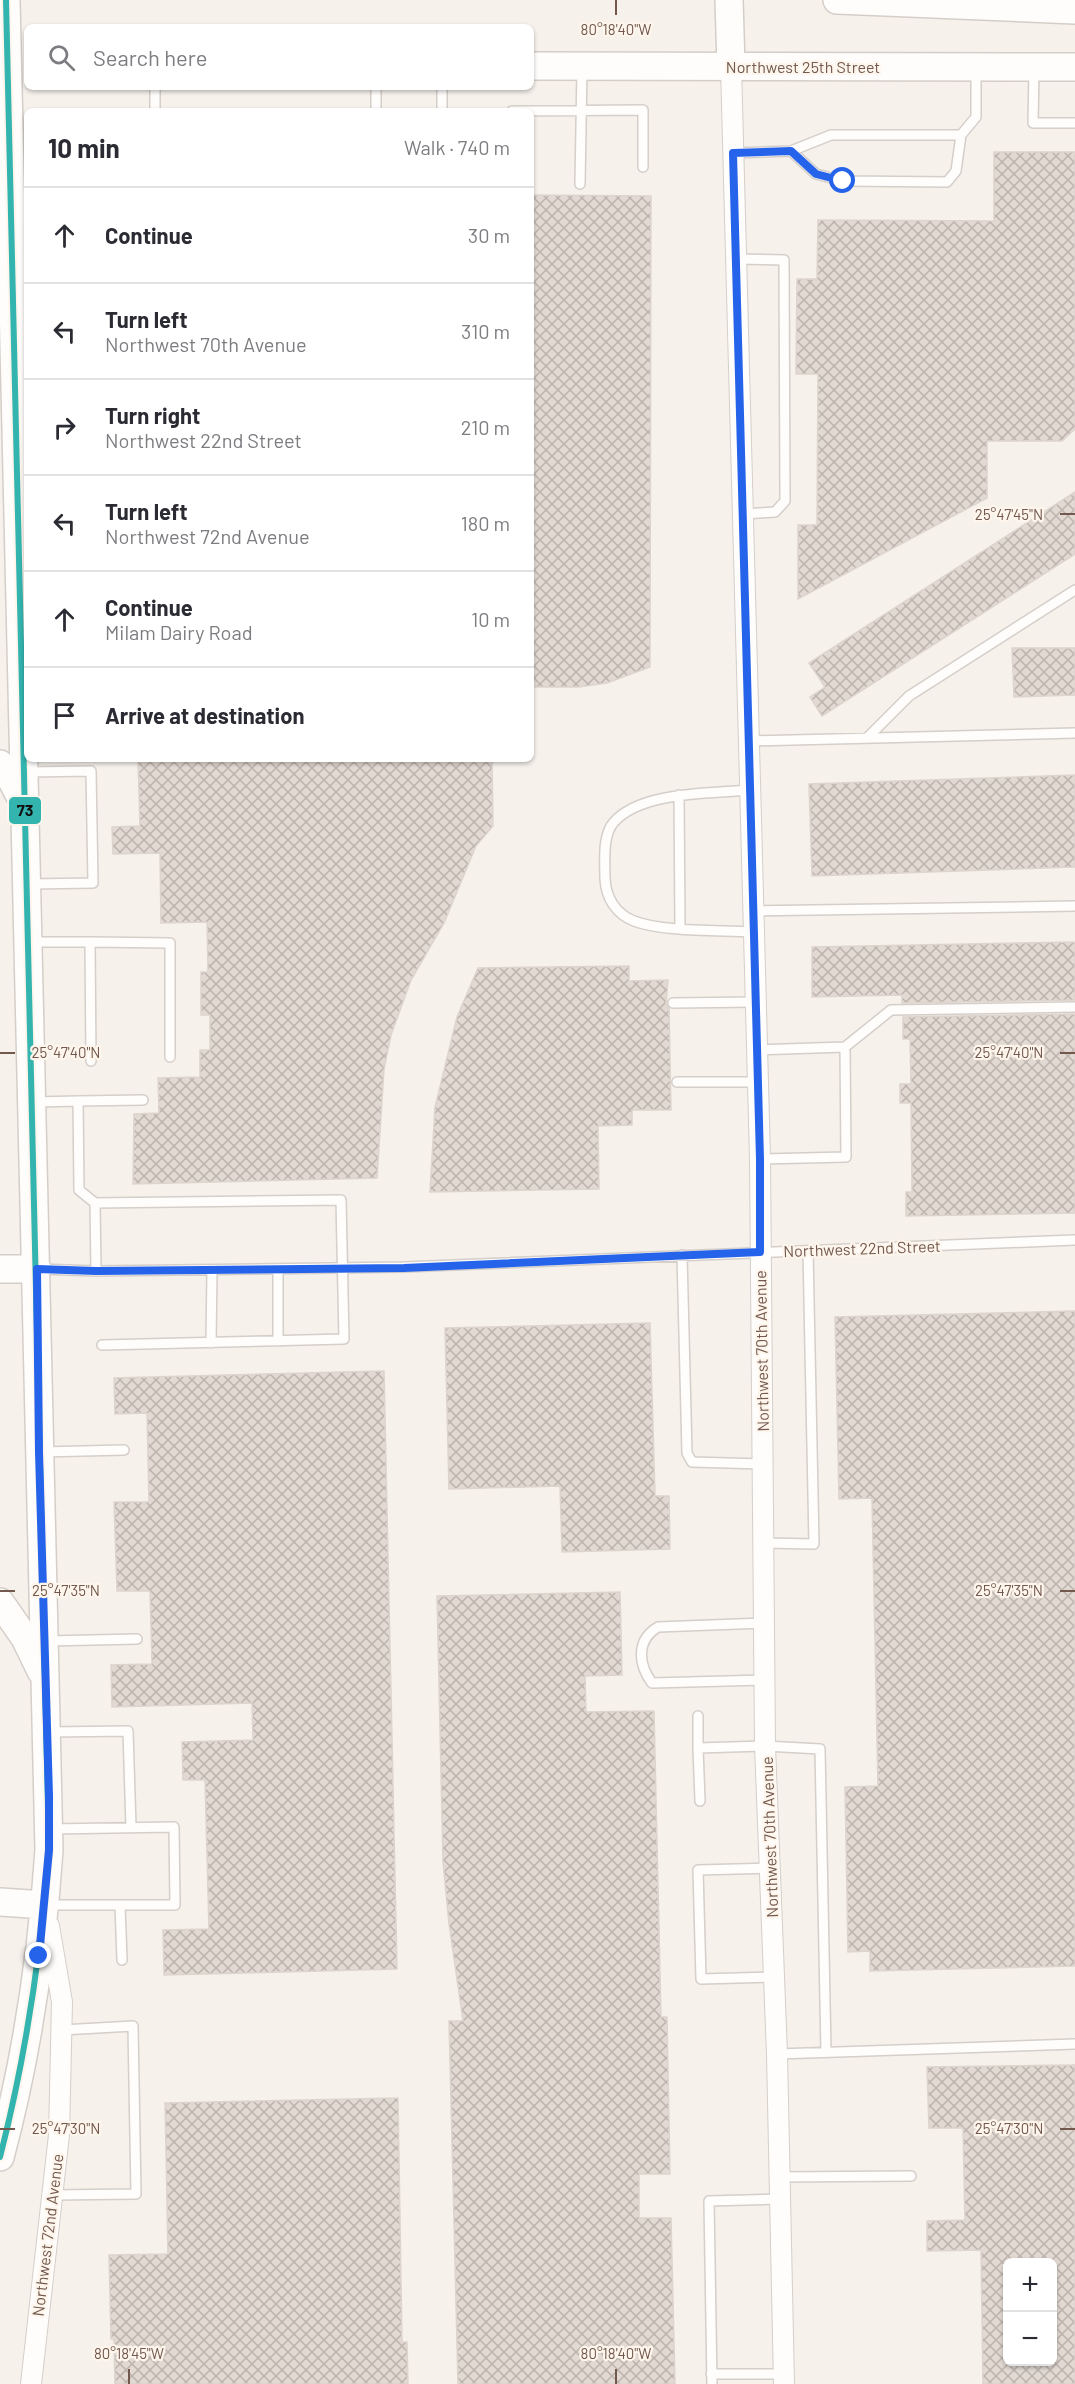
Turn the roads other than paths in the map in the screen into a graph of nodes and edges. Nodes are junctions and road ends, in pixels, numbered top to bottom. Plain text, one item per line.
1 (6, 0) edge
2 (729, 0) edge
3 (837, 0) edge
4 (1075, 10) edge
5 (11, 66) edge
6 (534, 66) edge
7 (582, 66) junction
8 (731, 66) junction
9 (976, 67) junction
10 (1075, 67) edge
11 (1034, 68) junction
12 (155, 90) edge
13 (376, 90) edge
14 (442, 90) edge
15 (156, 108) edge
16 (376, 108) edge
17 (442, 108) edge
18 (581, 110) junction
19 (534, 111) edge
20 (1075, 123) edge
21 (961, 135) junction
22 (791, 151) junction
23 (733, 153) junction
24 (643, 167) dead end
25 (580, 184) dead end
26 (736, 259) junction
27 (22, 422) edge
28 (742, 514) junction
29 (0, 528) edge
30 (22, 576) edge
31 (1075, 590) edge
32 (1075, 733) edge
33 (867, 738) junction
34 (748, 741) junction
35 (13, 768) edge
36 (749, 790) junction
37 (679, 795) junction
38 (28, 884) junction
39 (1075, 906) edge
40 (751, 911) junction
41 (680, 927) junction
42 (752, 932) junction
43 (29, 942) junction
44 (90, 942) junction
45 (754, 1002) junction
46 (674, 1003) dead end
47 (1075, 1006) edge
48 (845, 1047) junction
49 (756, 1050) junction
50 (170, 1058) dead end
51 (92, 1060) dead end
52 (677, 1082) dead end
53 (757, 1082) junction
54 (143, 1100) dead end
55 (78, 1101) junction
56 (33, 1102) junction
57 (760, 1159) junction
58 (95, 1203) junction
59 (1075, 1240) edge
60 (808, 1251) junction
61 (760, 1252) junction
62 (682, 1255) junction
63 (0, 1269) edge
64 (37, 1269) junction
65 (341, 1269) junction
66 (212, 1270) junction
67 (278, 1270) junction
68 (96, 1271) junction
69 (278, 1341) junction
70 (211, 1343) junction
71 (102, 1345) dead end
72 (124, 1450) dead end
73 (39, 1452) junction
74 (763, 1464) junction
75 (765, 1543) junction
76 (0, 1602) edge
77 (765, 1623) junction
78 (137, 1639) dead end
79 (44, 1641) junction
80 (45, 1680) junction
81 (765, 1680) junction
82 (698, 1716) dead end
83 (47, 1732) junction
84 (765, 1746) junction
85 (698, 1748) junction
86 (700, 1801) dead end
87 (131, 1827) junction
88 (49, 1829) junction
89 (770, 1868) junction
90 (0, 1902) edge
91 (45, 1905) junction
92 (120, 1905) junction
93 (122, 1960) dead end
94 (774, 1977) junction
95 (62, 2030) junction
96 (1075, 2044) edge
97 (826, 2052) junction
98 (777, 2054) junction
99 (0, 2157) edge
100 (911, 2176) dead end
101 (780, 2177) junction
102 (54, 2195) junction
103 (780, 2199) junction
104 (711, 2379) edge
105 (784, 2379) edge
106 (31, 2384) edge

1 - 5 main road, Northwest 72nd Avenue
2 - 8 main road
3 - 4 main road
5 - 27 main road, Northwest 72nd Avenue
6 - 7 main road, Northwest 25th Street
7 - 8 main road, Northwest 25th Street
7 - 18 lane
8 - 9 main road, Northwest 25th Street
8 - 23 street, Northwest 70th Avenue
9 - 11 main road, Northwest 25th Street
9 - 21 lane
10 - 11 main road, Northwest 25th Street
11 - 20 lane
12 - 15 lane
13 - 16 lane
14 - 17 lane
18 - 19 lane
18 - 24 lane
18 - 25 lane
21 - 22 lane
21 - 22 lane
22 - 23 lane
23 - 26 street, Northwest 70th Avenue
26 - 28 street, Northwest 70th Avenue
26 - 28 lane
27 - 30 main road, Northwest 72nd Avenue
28 - 34 street, Northwest 70th Avenue
29 - 30 main road
30 - 35 main road, Northwest 72nd Avenue
31 - 33 lane
32 - 33 lane
33 - 34 lane
34 - 36 street, Northwest 70th Avenue
35 - 38 main road, Northwest 72nd Avenue
35 - 38 lane
36 - 37 lane
36 - 40 street, Northwest 70th Avenue
37 - 41 lane
37 - 41 lane
38 - 43 main road, Northwest 72nd Avenue
39 - 40 lane
40 - 42 street, Northwest 70th Avenue
41 - 42 lane
42 - 45 street, Northwest 70th Avenue
43 - 44 lane
43 - 56 main road, Northwest 72nd Avenue
44 - 50 lane
44 - 51 lane
45 - 46 lane
45 - 49 street, Northwest 70th Avenue
47 - 48 lane
48 - 49 lane
48 - 57 lane
49 - 53 street, Northwest 70th Avenue
52 - 53 lane
53 - 57 street, Northwest 70th Avenue
54 - 55 lane
55 - 56 lane
55 - 58 lane
56 - 64 main road, Northwest 72nd Avenue
57 - 61 street, Northwest 70th Avenue
58 - 65 lane
58 - 68 lane
59 - 60 lane, Northwest 22nd Street
60 - 61 lane, Northwest 22nd Street
60 - 75 lane
61 - 62 lane, Northwest 22nd Street
61 - 74 street, Northwest 70th Avenue
62 - 65 lane, Northwest 22nd Street
62 - 74 lane
63 - 64 main road
64 - 68 lane, Northwest 22nd Street
64 - 73 main road, Northwest 72nd Avenue
65 - 67 lane, Northwest 22nd Street
65 - 69 lane
66 - 67 lane, Northwest 22nd Street
66 - 68 lane, Northwest 22nd Street
66 - 70 lane
67 - 69 lane
69 - 70 lane
70 - 71 lane
72 - 73 lane
73 - 79 main road, Northwest 72nd Avenue
74 - 75 street, Northwest 70th Avenue
75 - 77 street, Northwest 70th Avenue
76 - 80 main road
77 - 81 street, Northwest 70th Avenue
77 - 81 lane
78 - 79 lane
79 - 80 main road, Northwest 72nd Avenue
80 - 83 main road, Northwest 72nd Avenue
81 - 84 street, Northwest 70th Avenue
82 - 85 lane
83 - 87 lane
83 - 88 main road, Northwest 72nd Avenue
84 - 85 lane
84 - 89 street, Northwest 70th Avenue
84 - 97 lane
85 - 86 lane
87 - 88 lane
87 - 92 lane
88 - 91 main road, Northwest 72nd Avenue
89 - 94 street, Northwest 70th Avenue
89 - 94 lane
90 - 91 main road
91 - 92 lane
91 - 95 street, Northwest 72nd Avenue
91 - 99 main road
92 - 93 lane
94 - 98 street, Northwest 70th Avenue
95 - 102 street, Northwest 72nd Avenue
95 - 102 lane
96 - 97 lane
97 - 98 lane
98 - 101 street, Northwest 70th Avenue
100 - 101 lane
101 - 103 street, Northwest 70th Avenue
102 - 106 street, Northwest 72nd Avenue
103 - 104 lane
103 - 105 street, Northwest 70th Avenue
104 - 105 lane

